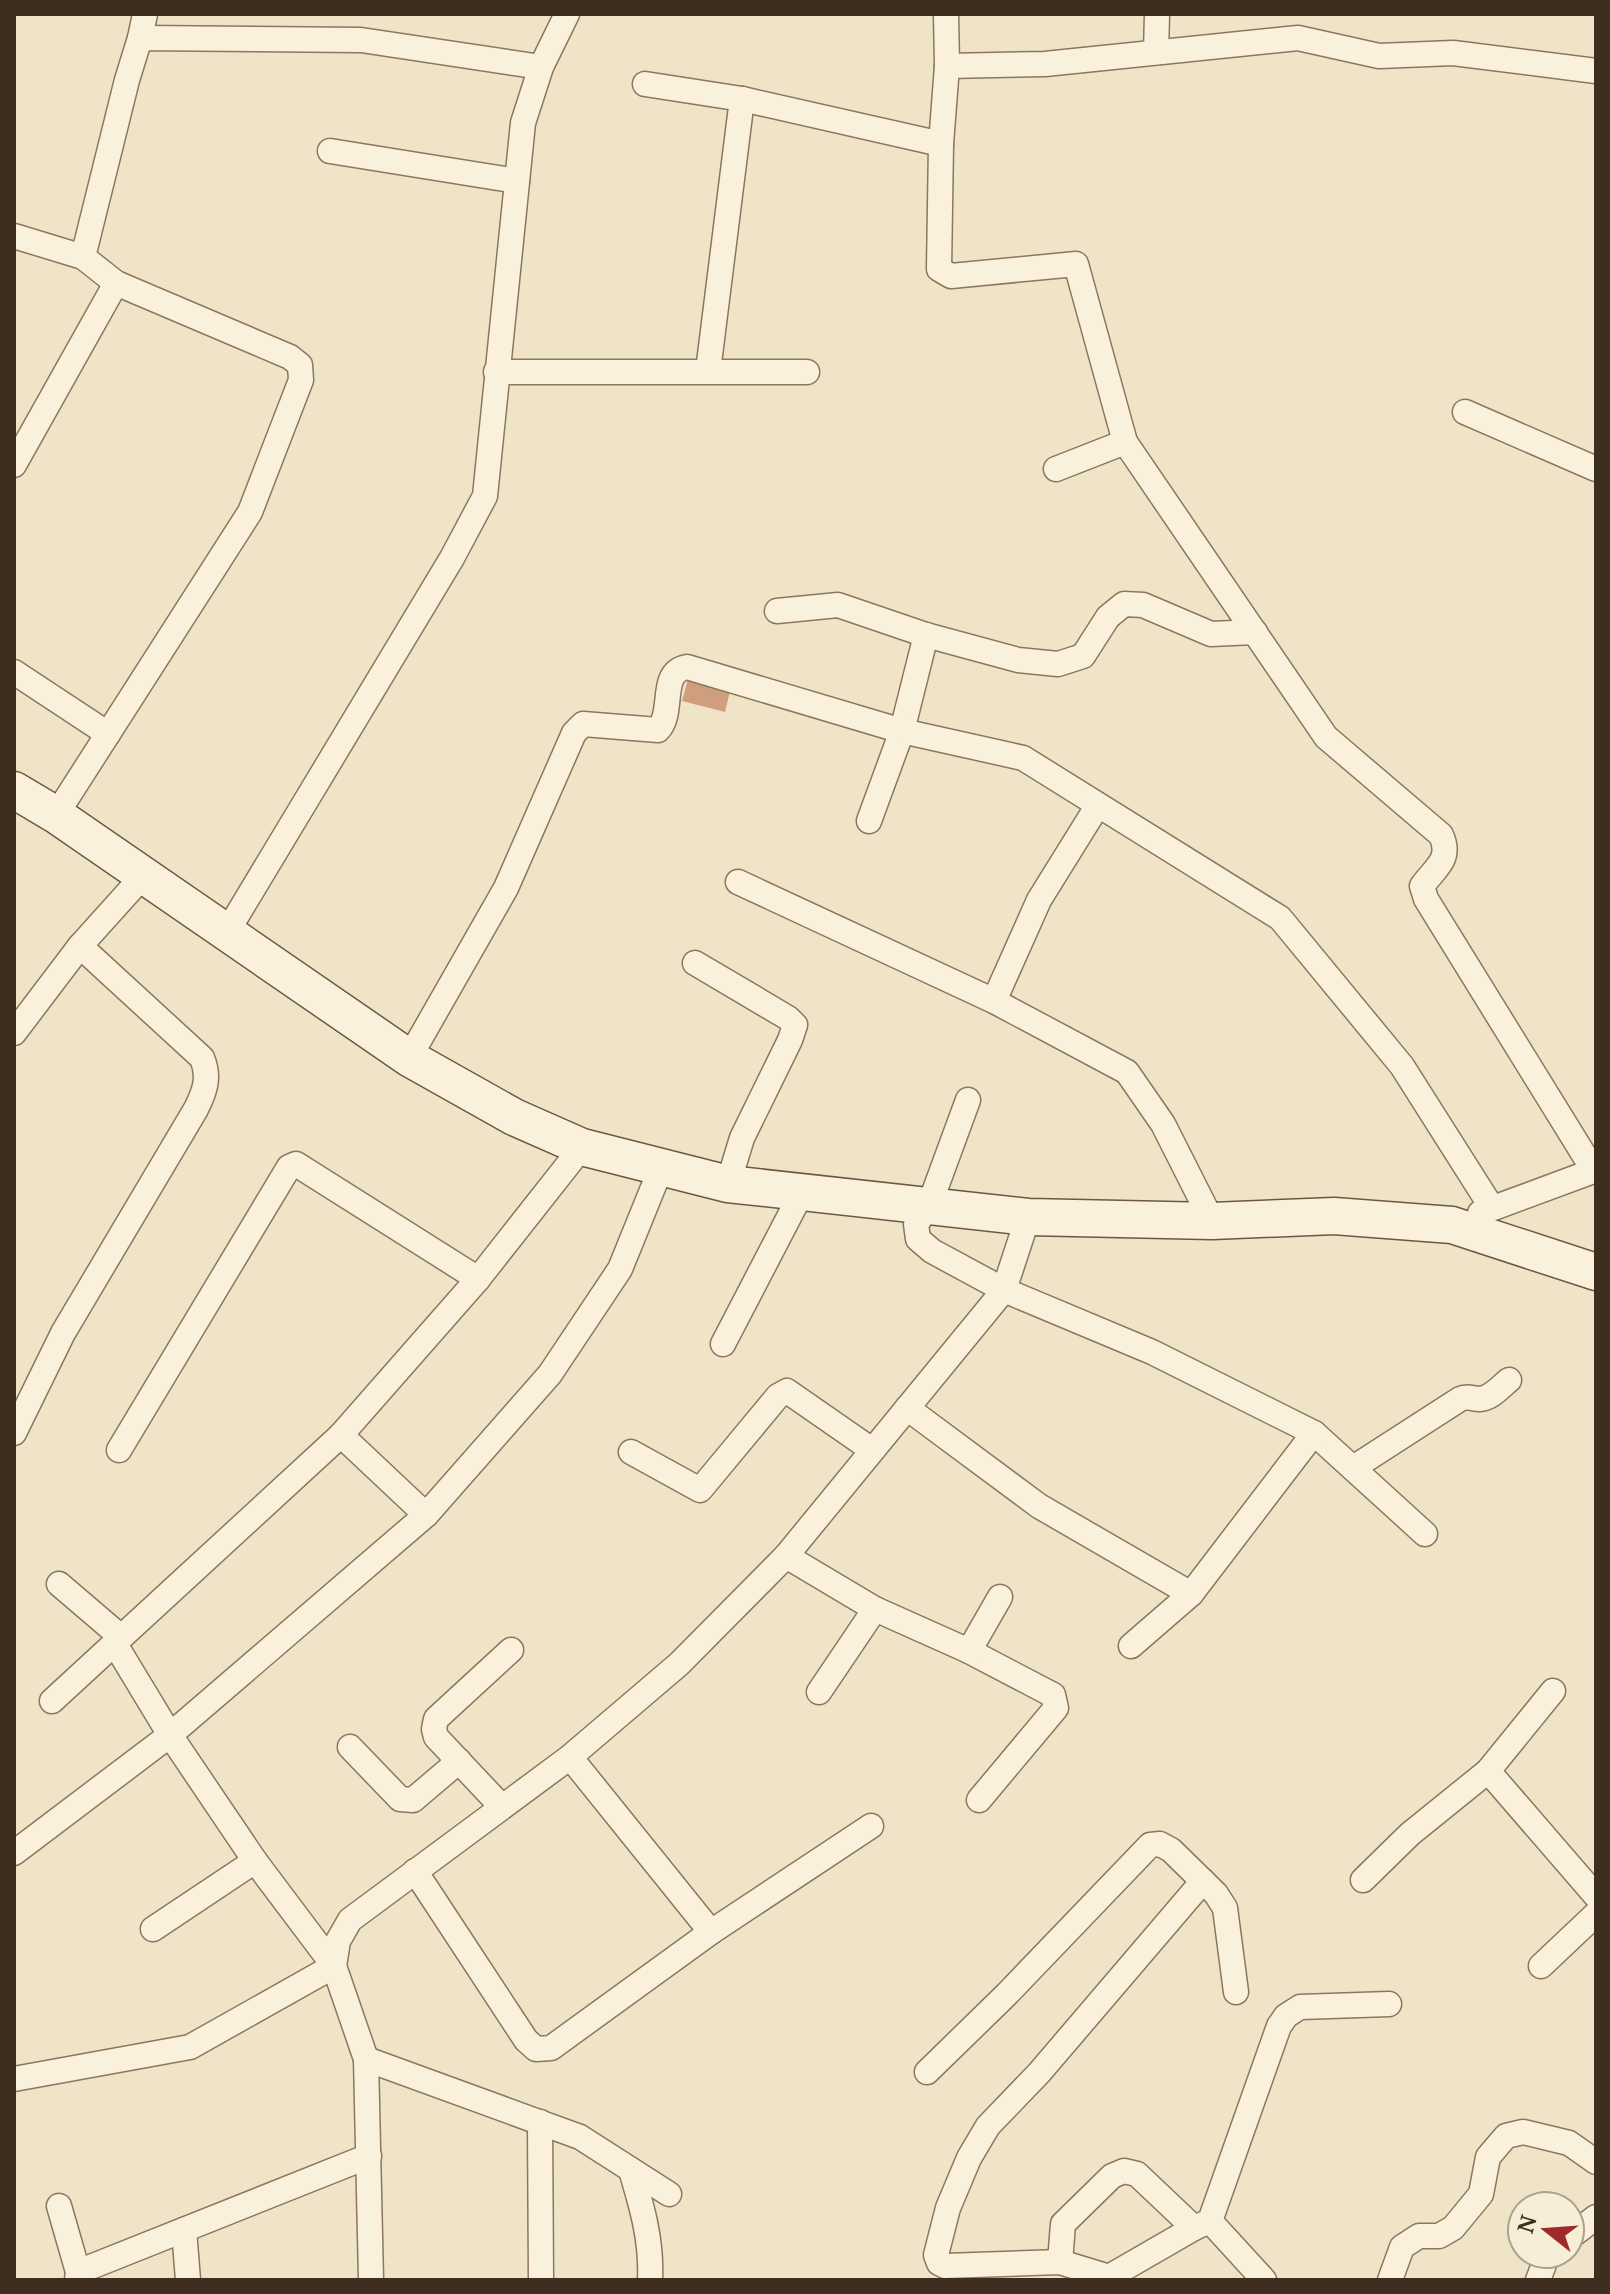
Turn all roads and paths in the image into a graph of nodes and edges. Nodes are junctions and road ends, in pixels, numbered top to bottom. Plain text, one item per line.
1 (567, 14) edge
2 (946, 14) edge
3 (1157, 14) edge
4 (143, 26) edge
5 (1156, 52) junction
6 (947, 66) junction
7 (541, 67) junction
8 (1596, 71) edge
9 (645, 84) dead end
10 (742, 99) junction
11 (941, 144) junction
12 (330, 151) dead end
13 (517, 181) junction
14 (14, 236) edge
15 (83, 257) junction
16 (116, 283) junction
17 (708, 371) junction
18 (496, 372) junction
19 (807, 372) dead end
20 (1465, 412) dead end
21 (1125, 442) junction
22 (14, 465) edge
23 (1056, 469) dead end
24 (1596, 469) edge
25 (777, 611) dead end
26 (1255, 632) junction
27 (926, 635) junction
28 (14, 672) edge
29 (902, 731) junction
30 (108, 734) junction
31 (14, 790) edge
32 (1098, 805) junction
33 (56, 815) junction
34 (869, 821) dead end
35 (143, 876) junction
36 (738, 882) dead end
37 (227, 932) junction
38 (80, 946) junction
39 (695, 963) dead end
40 (994, 1001) junction
41 (14, 1033) edge
42 (409, 1058) junction
43 (968, 1100) dead end
44 (582, 1147) junction
45 (661, 1168) junction
46 (1595, 1171) edge
47 (728, 1184) junction
48 (802, 1192) junction
49 (929, 1206) junction
50 (1492, 1208) junction
51 (1028, 1217) junction
52 (1212, 1221) junction
53 (1452, 1225) junction
54 (1596, 1272) edge
55 (478, 1279) junction
56 (1004, 1290) junction
57 (723, 1344) dead end
58 (1509, 1380) dead end
59 (907, 1408) junction
60 (14, 1433) edge
61 (1314, 1433) junction
62 (341, 1435) junction
63 (119, 1450) dead end
64 (872, 1450) junction
65 (631, 1452) dead end
66 (1353, 1468) junction
67 (426, 1515) junction
68 (1425, 1534) dead end
69 (786, 1556) junction
70 (59, 1584) dead end
71 (1191, 1594) junction
72 (1000, 1597) dead end
73 (875, 1609) junction
74 (118, 1640) junction
75 (1131, 1646) dead end
76 (511, 1650) dead end
77 (969, 1651) junction
78 (1553, 1691) dead end
79 (819, 1692) dead end
80 (52, 1701) dead end
81 (170, 1735) junction
82 (350, 1747) dead end
83 (570, 1757) junction
84 (459, 1761) junction
85 (1488, 1771) junction
86 (979, 1800) dead end
87 (502, 1807) junction
88 (871, 1826) dead end
89 (14, 1853) edge
90 (255, 1861) junction
91 (415, 1871) junction
92 (1363, 1880) dead end
93 (1203, 1881) junction
94 (1596, 1896) edge
95 (1596, 1914) edge
96 (153, 1929) dead end
97 (711, 1932) junction
98 (334, 1966) junction
99 (1541, 1966) dead end
100 (1236, 1992) dead end
101 (1389, 2004) dead end
102 (366, 2059) junction
103 (927, 2072) dead end
104 (14, 2079) edge
105 (540, 2122) junction
106 (369, 2156) junction
107 (1596, 2162) edge
108 (631, 2170) junction
109 (669, 2194) dead end
110 (59, 2206) dead end
111 (1202, 2225) junction
112 (184, 2230) junction
113 (1060, 2262) junction
114 (78, 2276) edge
115 (188, 2280) edge
116 (371, 2280) edge
117 (541, 2280) edge
118 (650, 2280) edge
119 (1264, 2280) edge
120 (1390, 2280) edge

1 - 7 street
2 - 6 street
3 - 5 street
4 - 7 street
4 - 15 street
5 - 6 street
5 - 8 street
6 - 11 street
7 - 13 street
9 - 10 street
10 - 11 street
10 - 17 street
11 - 21 street
12 - 13 street
13 - 18 street
14 - 15 street
15 - 16 street
16 - 22 street
16 - 30 street
17 - 18 street
17 - 19 street
18 - 37 street
20 - 24 street
21 - 23 street
21 - 26 street
25 - 27 street
26 - 27 street
26 - 46 street
27 - 29 street
28 - 30 street
29 - 32 street
29 - 34 street
29 - 42 street
30 - 33 street
31 - 33 main road
32 - 40 street
32 - 50 street
33 - 35 main road
35 - 37 main road
35 - 38 street
36 - 40 street
37 - 42 main road
38 - 41 street
38 - 60 street
39 - 47 street
40 - 52 street
42 - 44 main road
43 - 49 street
44 - 45 main road
44 - 55 street
45 - 47 main road
45 - 67 street
46 - 50 street
47 - 48 main road
48 - 49 main road
48 - 57 street
49 - 51 main road
49 - 56 street
50 - 53 street
51 - 52 main road
51 - 56 street
52 - 53 main road
53 - 54 main road
55 - 62 street
55 - 63 street
56 - 59 street
56 - 61 street
58 - 66 street
59 - 64 street
59 - 71 street
61 - 66 street
61 - 71 street
62 - 67 street
62 - 74 street
64 - 65 street
64 - 69 street
66 - 68 street
67 - 81 street
69 - 73 street
69 - 83 street
70 - 74 street
71 - 75 street
72 - 77 street
73 - 77 street
73 - 79 street
74 - 80 street
74 - 81 street
76 - 84 street
77 - 86 street
78 - 85 street
81 - 89 street
81 - 90 street
82 - 84 street
83 - 87 street
83 - 97 street
84 - 87 street
85 - 92 street
85 - 94 street
87 - 91 street
88 - 97 street
90 - 96 street
90 - 98 street
91 - 97 street
91 - 98 street
93 - 100 street
93 - 103 street
93 - 113 street
95 - 99 street
98 - 102 street
98 - 104 street
101 - 111 street
102 - 105 street
102 - 106 street
105 - 108 street
105 - 117 street
106 - 112 street
106 - 116 street
107 - 120 street
108 - 109 street
108 - 118 street
110 - 114 street
111 - 113 street
111 - 113 street
111 - 119 street
112 - 114 street
112 - 115 street

